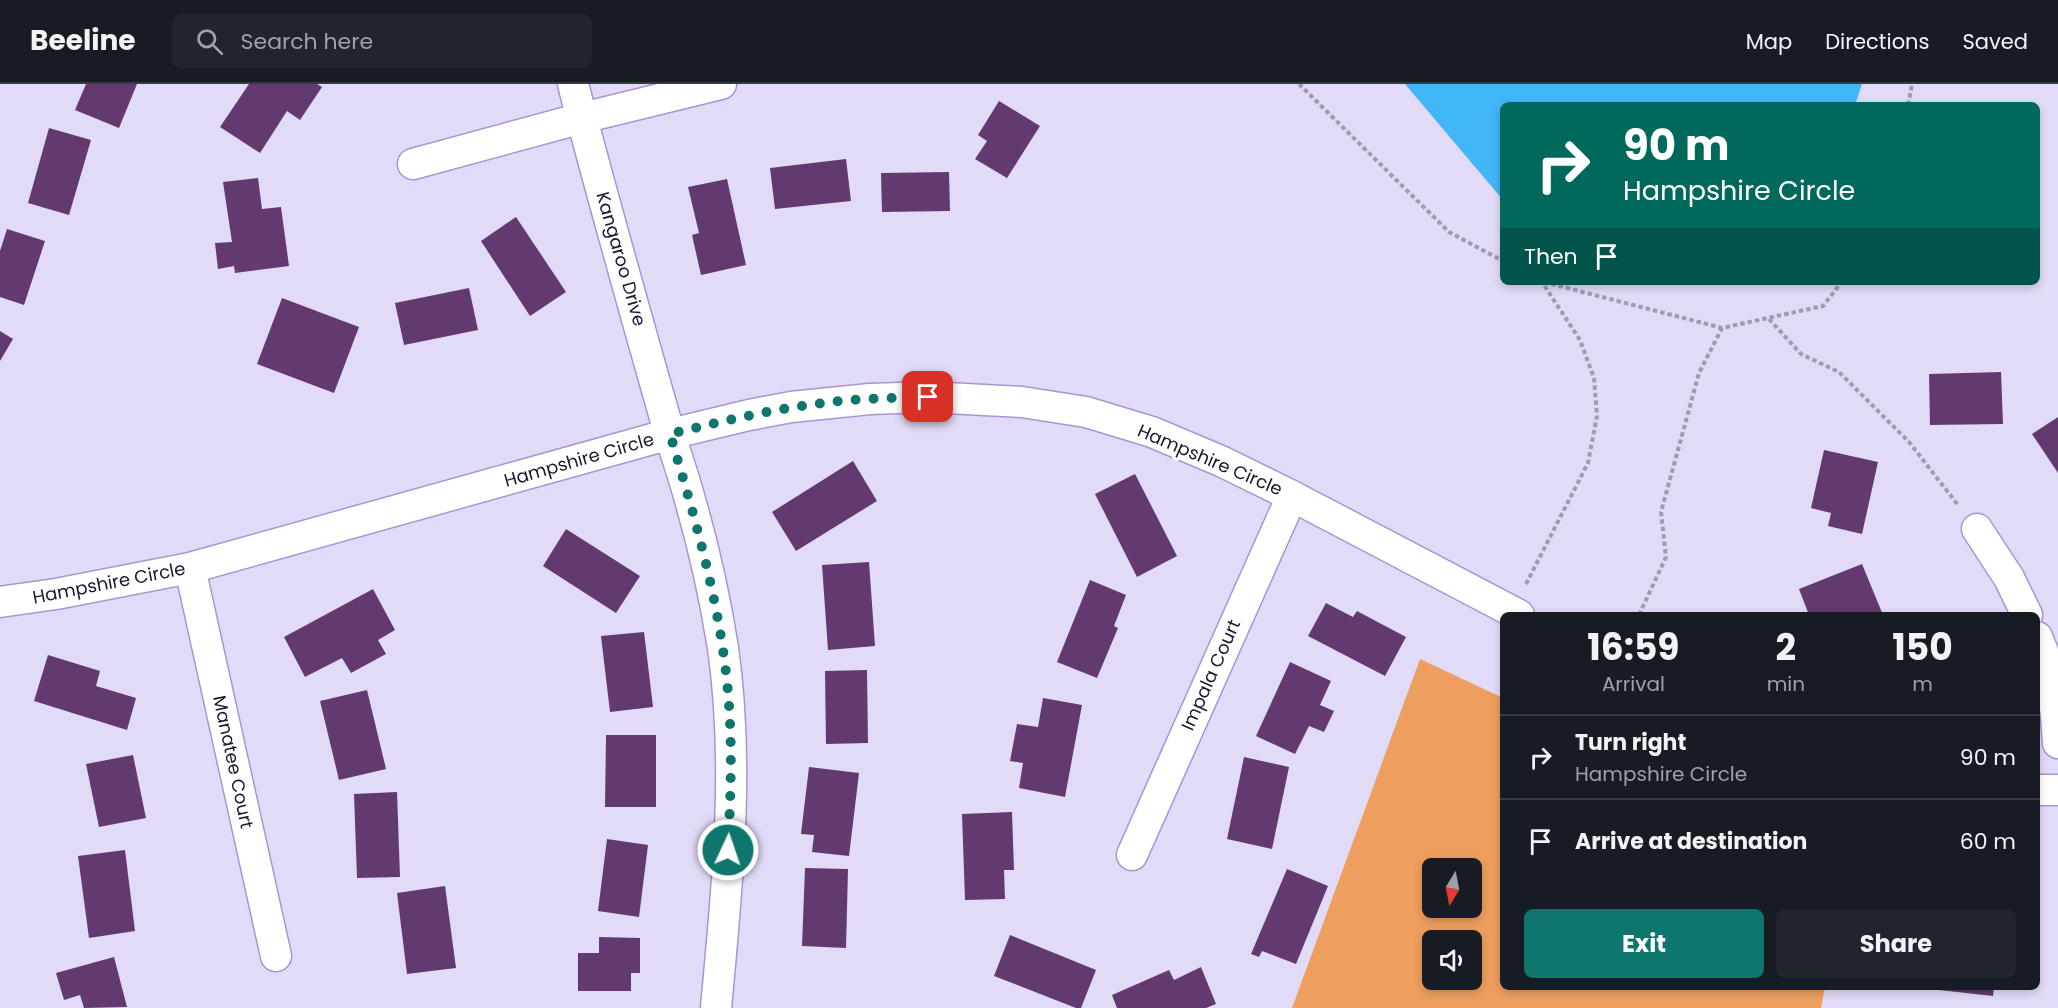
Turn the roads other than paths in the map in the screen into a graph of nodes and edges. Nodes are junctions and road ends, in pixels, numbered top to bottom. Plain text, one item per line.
1 (573, 84) edge
2 (721, 84) edge
3 (582, 118) junction
4 (413, 164) dead end
5 (670, 434) junction
6 (1292, 496) junction
7 (1977, 529) road end
8 (190, 568) junction
9 (0, 602) edge
10 (1513, 612) edge
11 (2026, 612) edge
12 (2040, 645) edge
13 (2058, 743) edge
14 (2040, 790) edge
15 (2058, 790) edge
16 (1132, 855) dead end
17 (276, 956) dead end
18 (716, 1008) edge

1 - 3 street, Kangaroo Drive
2 - 3 street
3 - 4 street
3 - 5 street, Kangaroo Drive
5 - 6 street, Hampshire Circle
5 - 8 street, Hampshire Circle
5 - 18 street, Kangaroo Drive
6 - 10 street, Hampshire Circle
6 - 16 street, Impala Court
7 - 11 street
8 - 9 street, Hampshire Circle
8 - 17 street, Manatee Court
12 - 13 street
14 - 15 street

